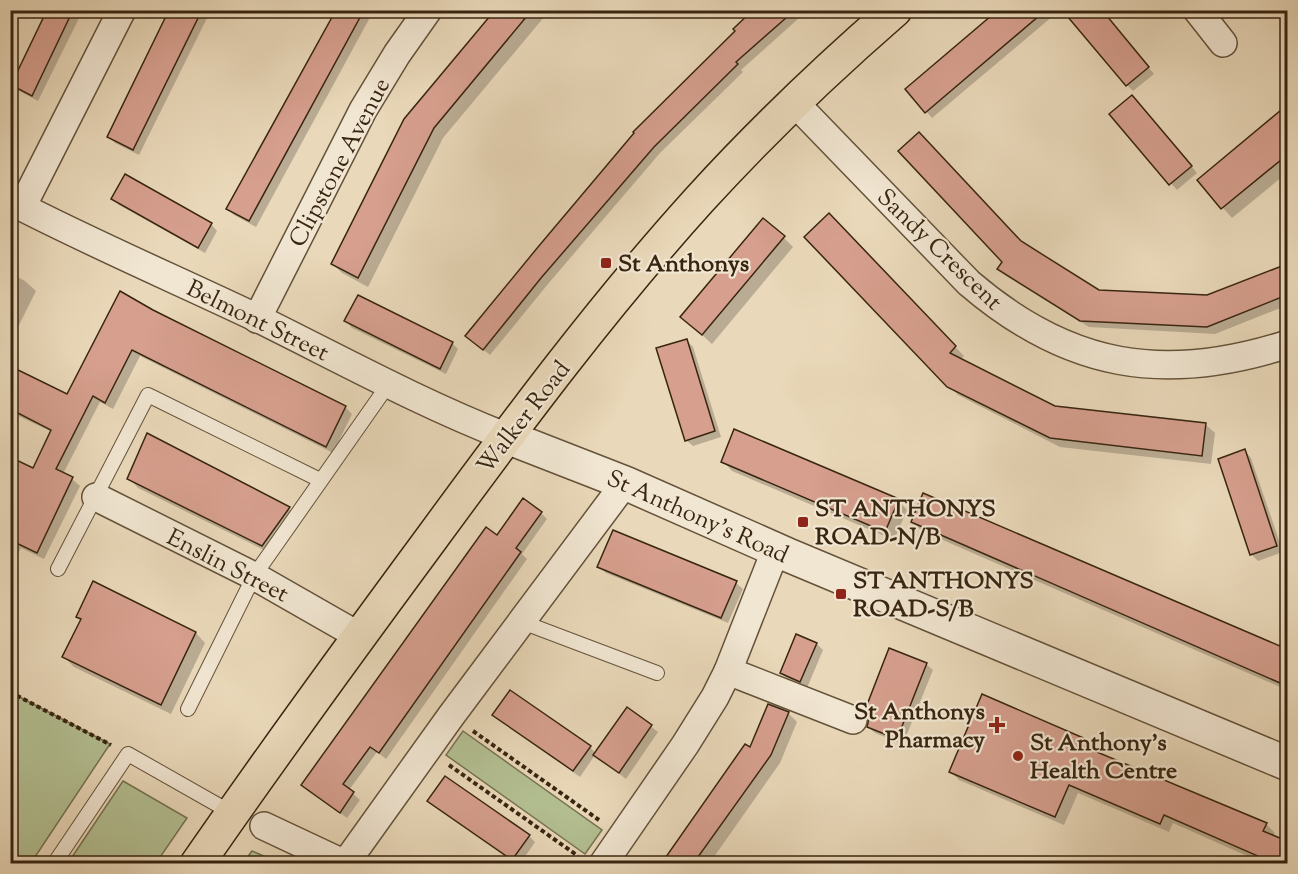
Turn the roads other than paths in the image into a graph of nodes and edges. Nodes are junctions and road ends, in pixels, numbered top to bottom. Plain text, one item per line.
1 (122, 10) edge
2 (428, 10) edge
3 (895, 10) edge
4 (1197, 10) edge
5 (1223, 43) dead end
6 (794, 102) junction
7 (16, 204) edge
8 (257, 319) junction
9 (1287, 344) edge
10 (388, 385) junction
11 (507, 437) junction
12 (320, 480) junction
13 (624, 483) junction
14 (96, 497) junction
15 (776, 549) junction
16 (58, 569) dead end
17 (254, 576) junction
18 (522, 622) junction
19 (359, 636) junction
20 (728, 670) junction
21 (657, 673) dead end
22 (188, 709) dead end
23 (853, 720) dead end
24 (1287, 764) edge
25 (232, 813) junction
26 (264, 826) dead end
27 (591, 860) edge
28 (54, 864) edge
29 (197, 864) edge
30 (345, 864) edge

1 - 7 street
2 - 8 street, Clipstone Avenue
3 - 6 main road, Walker Road
4 - 5 street
6 - 9 street, Sandy Crescent
6 - 11 main road, Walker Road
7 - 8 street, Belmont Street
8 - 10 street, Belmont Street
10 - 11 street, Belmont Street
10 - 12 lane
11 - 13 street, St Anthony's Road
11 - 19 main road, Walker Road
12 - 14 lane
12 - 17 lane
13 - 15 street, St Anthony's Road
13 - 18 street
14 - 16 lane
14 - 17 street, Enslin Street
15 - 20 street
15 - 24 street, St Anthony's Road
17 - 19 street, Enslin Street
17 - 22 lane
18 - 21 lane
18 - 30 street
19 - 25 main road, Walker Road
20 - 23 street
20 - 27 street
25 - 28 lane
25 - 29 main road, Walker Road
26 - 30 street

